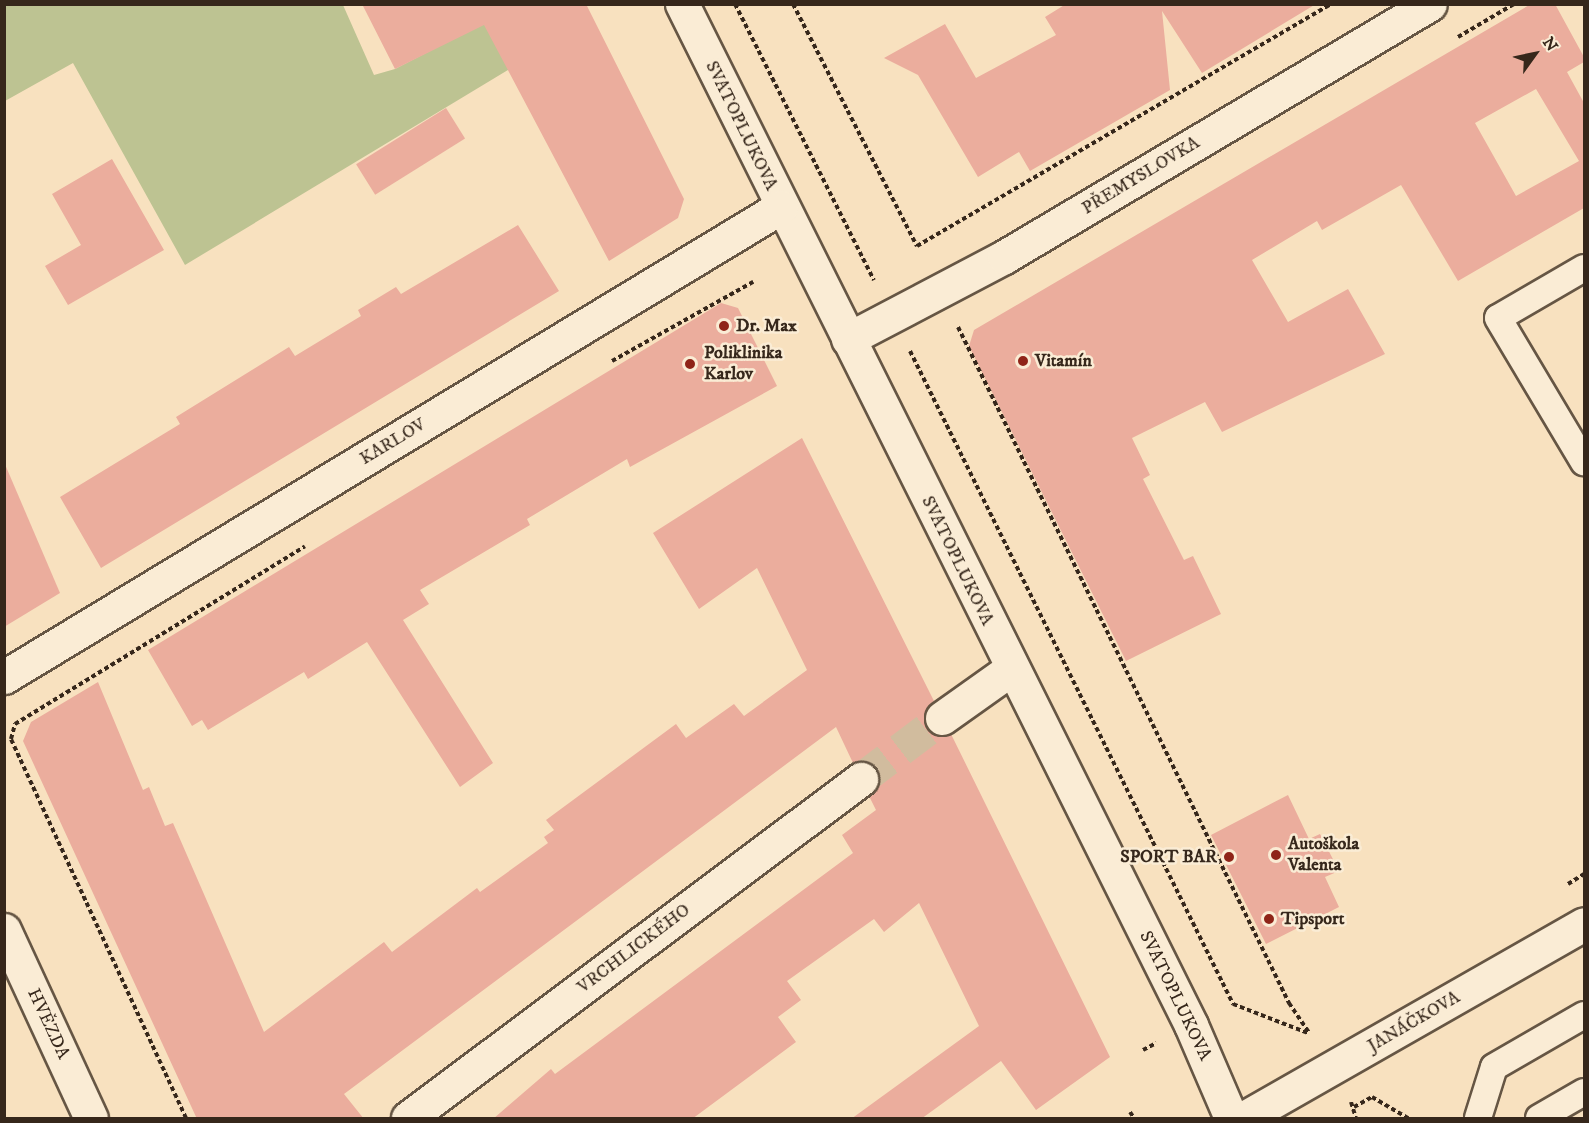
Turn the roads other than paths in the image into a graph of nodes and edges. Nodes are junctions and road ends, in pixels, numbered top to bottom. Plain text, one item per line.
1 (682, 4) edge
2 (1430, 4) edge
3 (781, 207) junction
4 (1584, 268) edge
5 (848, 339) junction
6 (1584, 462) edge
7 (1011, 669) junction
8 (4, 677) edge
9 (942, 718) tunnel mouth
10 (861, 779) tunnel mouth
11 (1584, 924) edge
12 (4, 930) edge
13 (1584, 1015) edge
14 (1584, 1092) edge
15 (91, 1119) edge
16 (408, 1119) edge
17 (1231, 1119) edge
18 (1244, 1119) edge
19 (1478, 1119) edge
20 (1539, 1119) edge

1 - 3 street, SVATOPLUKOVA
2 - 5 street, PŘEMYSLOVKA
3 - 5 street, SVATOPLUKOVA
3 - 8 street, KARLOV
4 - 6 lane
5 - 7 street, SVATOPLUKOVA
7 - 9 street
7 - 17 street, SVATOPLUKOVA
10 - 16 street, VRCHLICKÉHO
11 - 18 street, JANÁČKOVA
12 - 15 street, HVĚZDA
13 - 19 lane
14 - 20 lane

